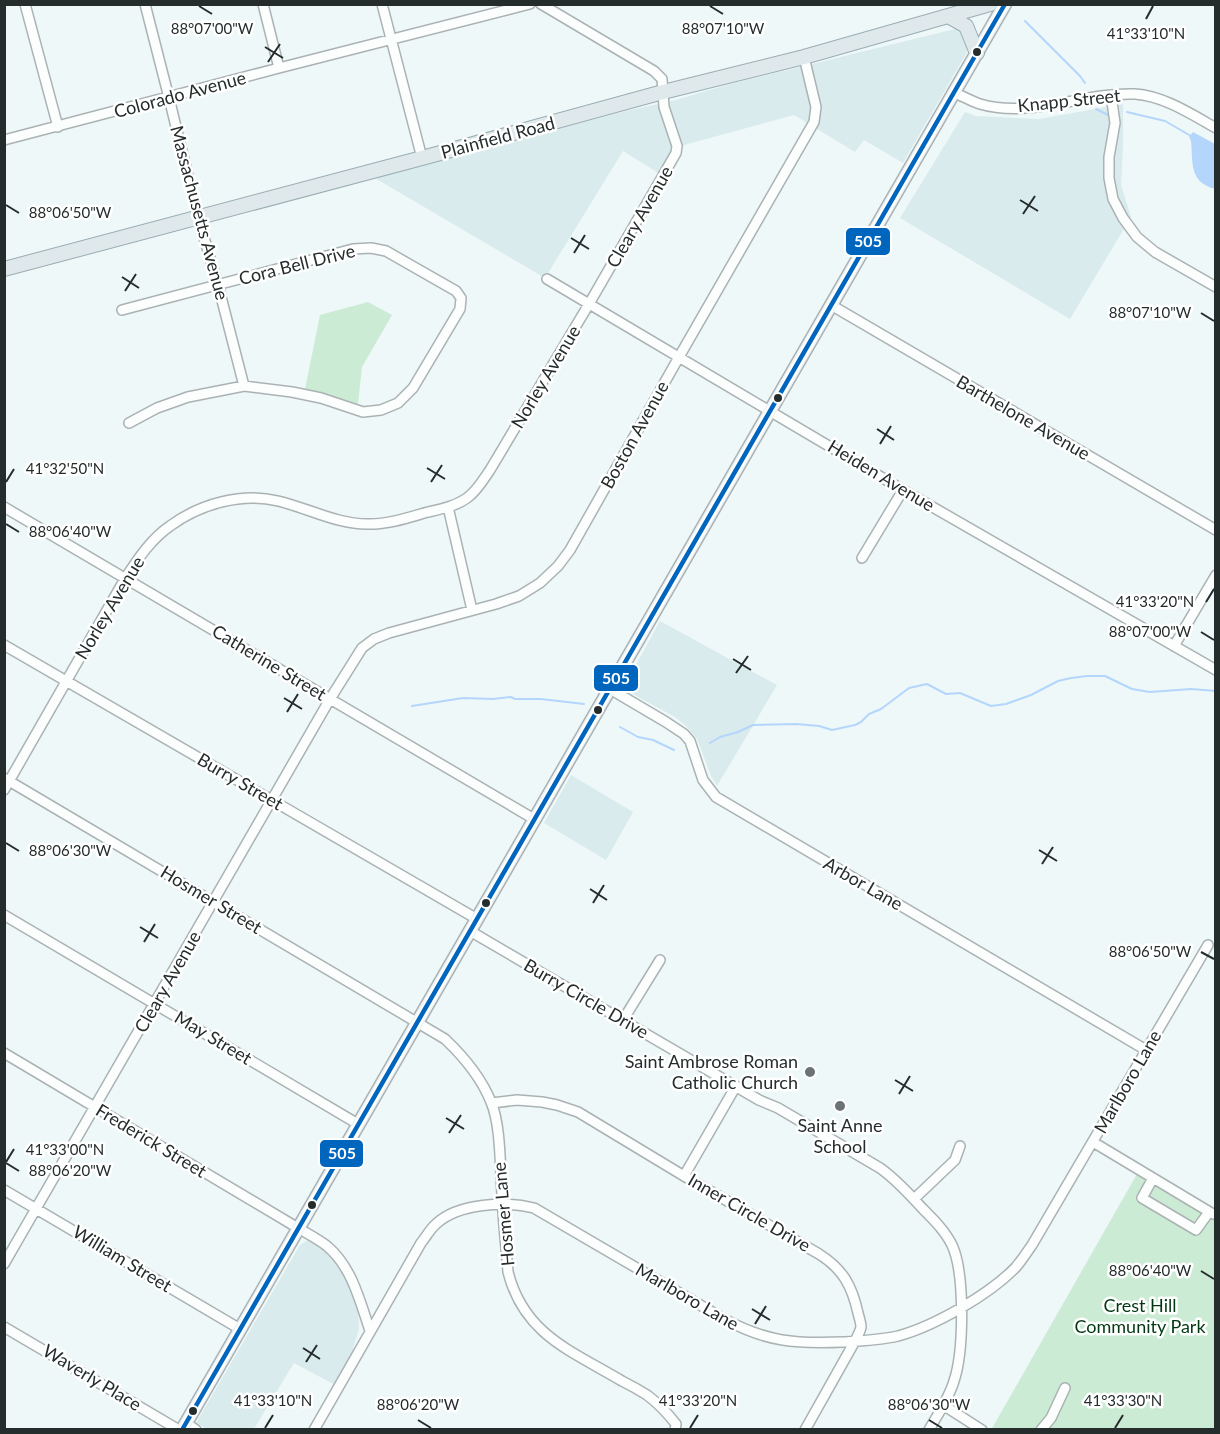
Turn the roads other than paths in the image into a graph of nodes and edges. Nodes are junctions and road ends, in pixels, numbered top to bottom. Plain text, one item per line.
1 (25, 4) edge
2 (145, 4) edge
3 (263, 4) edge
4 (382, 4) edge
5 (530, 4) edge
6 (541, 4) edge
7 (990, 4) edge
8 (1005, 4) edge
9 (948, 16) junction
10 (392, 39) junction
11 (977, 53) junction
12 (804, 57) junction
13 (279, 68) junction
14 (663, 92) junction
15 (954, 93) junction
16 (1111, 95) junction
17 (169, 98) junction
18 (58, 127) junction
19 (1215, 128) edge
20 (4, 140) edge
21 (422, 159) junction
22 (198, 217) junction
23 (4, 269) edge
24 (548, 279) dead end
25 (218, 285) junction
26 (1215, 287) edge
27 (589, 304) junction
28 (831, 305) junction
29 (122, 310) dead end
30 (679, 357) junction
31 (244, 386) junction
32 (771, 411) junction
33 (129, 423) dead end
34 (903, 490) junction
35 (4, 507) edge
36 (448, 507) junction
37 (1215, 530) edge
38 (862, 558) dead end
39 (1215, 575) edge
40 (126, 578) junction
41 (472, 610) junction
42 (4, 645) edge
43 (1174, 646) junction
44 (1215, 670) edge
45 (66, 681) junction
46 (610, 689) junction
47 (330, 699) junction
48 (7, 779) edge
49 (4, 790) edge
50 (272, 800) junction
51 (534, 819) junction
52 (213, 902) junction
53 (4, 915) edge
54 (477, 919) junction
55 (470, 931) junction
56 (1208, 945) dead end
57 (660, 960) dead end
58 (155, 1003) junction
59 (623, 1020) junction
60 (417, 1023) junction
61 (1146, 1050) junction
62 (4, 1053) edge
63 (736, 1086) junction
64 (492, 1103) junction
65 (95, 1108) junction
66 (358, 1124) junction
67 (1093, 1142) junction
68 (960, 1146) dead end
69 (684, 1176) junction
70 (1153, 1178) junction
71 (4, 1190) edge
72 (914, 1199) junction
73 (502, 1204) junction
74 (37, 1209) junction
75 (298, 1228) junction
76 (4, 1264) edge
77 (961, 1308) junction
78 (4, 1327) edge
79 (240, 1329) junction
80 (370, 1331) junction
81 (855, 1341) junction
82 (1065, 1388) dead end
83 (943, 1405) junction
84 (186, 1428) edge
85 (316, 1428) edge
86 (675, 1430) edge
87 (805, 1430) edge
88 (928, 1430) edge
89 (982, 1430) edge
90 (1041, 1430) edge

1 - 18 street
2 - 17 street, Massachusetts Avenue
3 - 13 street
4 - 10 street
5 - 10 street, Colorado Avenue
6 - 14 street, Cleary Avenue
7 - 9 main road, Plainfield Road
8 - 11 main road
9 - 11 main road
9 - 12 main road, Plainfield Road
10 - 13 street, Colorado Avenue
10 - 21 street
11 - 15 main road
12 - 14 main road, Plainfield Road
12 - 30 street, Boston Avenue
13 - 17 street, Colorado Avenue
14 - 21 main road, Plainfield Road
14 - 27 street, Cleary Avenue
15 - 16 street, Knapp Street
15 - 28 main road
16 - 19 street, Knapp Street
16 - 26 street
17 - 18 street, Colorado Avenue
17 - 22 street, Massachusetts Avenue
18 - 20 street, Colorado Avenue
21 - 22 main road, Plainfield Road
22 - 23 main road, Plainfield Road
22 - 25 street, Massachusetts Avenue
24 - 27 street, Heiden Avenue
25 - 29 street, Cora Bell Drive
25 - 31 street, Massachusetts Avenue
25 - 31 street, Cora Bell Drive
27 - 30 street, Heiden Avenue
27 - 36 street, Norley Avenue
28 - 32 main road
28 - 37 street, Barthelone Avenue
30 - 32 street, Heiden Avenue
30 - 41 street, Boston Avenue
31 - 33 street
32 - 34 street, Heiden Avenue
32 - 46 main road
34 - 38 street
34 - 43 street, Heiden Avenue
35 - 40 street, Catherine Street
36 - 40 street, Norley Avenue
36 - 41 street
39 - 43 street
40 - 45 street, Norley Avenue
40 - 47 street, Catherine Street
41 - 47 street, Boston Avenue
42 - 45 street, Burry Street
43 - 44 street, Heiden Avenue
45 - 48 street, Norley Avenue
45 - 50 street, Burry Street
46 - 51 main road
46 - 61 street, Arbor Lane
47 - 50 street, Cleary Avenue
47 - 51 street, Catherine Street
48 - 49 street, Norley Avenue
48 - 52 street, Hosmer Street
50 - 52 street, Cleary Avenue
50 - 54 street, Burry Street
51 - 54 main road
52 - 58 street, Cleary Avenue
52 - 60 street, Hosmer Street
53 - 58 street, May Street
54 - 55 main road
55 - 59 street, Burry Circle Drive
55 - 60 main road
56 - 61 street, Marlboro Lane
57 - 59 street
58 - 65 street, Cleary Avenue
58 - 66 street, May Street
59 - 63 street, Burry Circle Drive
60 - 64 street, Hosmer Lane
60 - 66 main road
61 - 67 street, Marlboro Lane
62 - 65 street, Frederick Street
63 - 69 street
63 - 72 street, Burry Circle Drive
64 - 69 street, Inner Circle Drive
64 - 73 street, Hosmer Lane
65 - 74 street, Cleary Avenue
65 - 75 street, Frederick Street
66 - 75 main road
67 - 70 street
67 - 77 street, Marlboro Lane
68 - 72 street
69 - 81 street, Inner Circle Drive
70 - 70 street
71 - 74 street, William Street
72 - 77 street, Burry Circle Drive
73 - 80 street, Marlboro Lane
73 - 81 street, Marlboro Lane
73 - 86 street, Hosmer Lane
74 - 76 street, Cleary Avenue
74 - 79 street, William Street
75 - 79 main road
75 - 80 street, Frederick Street
77 - 81 street, Marlboro Lane
77 - 83 street, Burry Circle Drive
78 - 84 street, Waverly Place
79 - 84 main road
80 - 85 street, Marlboro Lane
81 - 87 street, Inner Circle Drive
82 - 90 street
83 - 88 street, Burry Circle Drive
83 - 89 street

